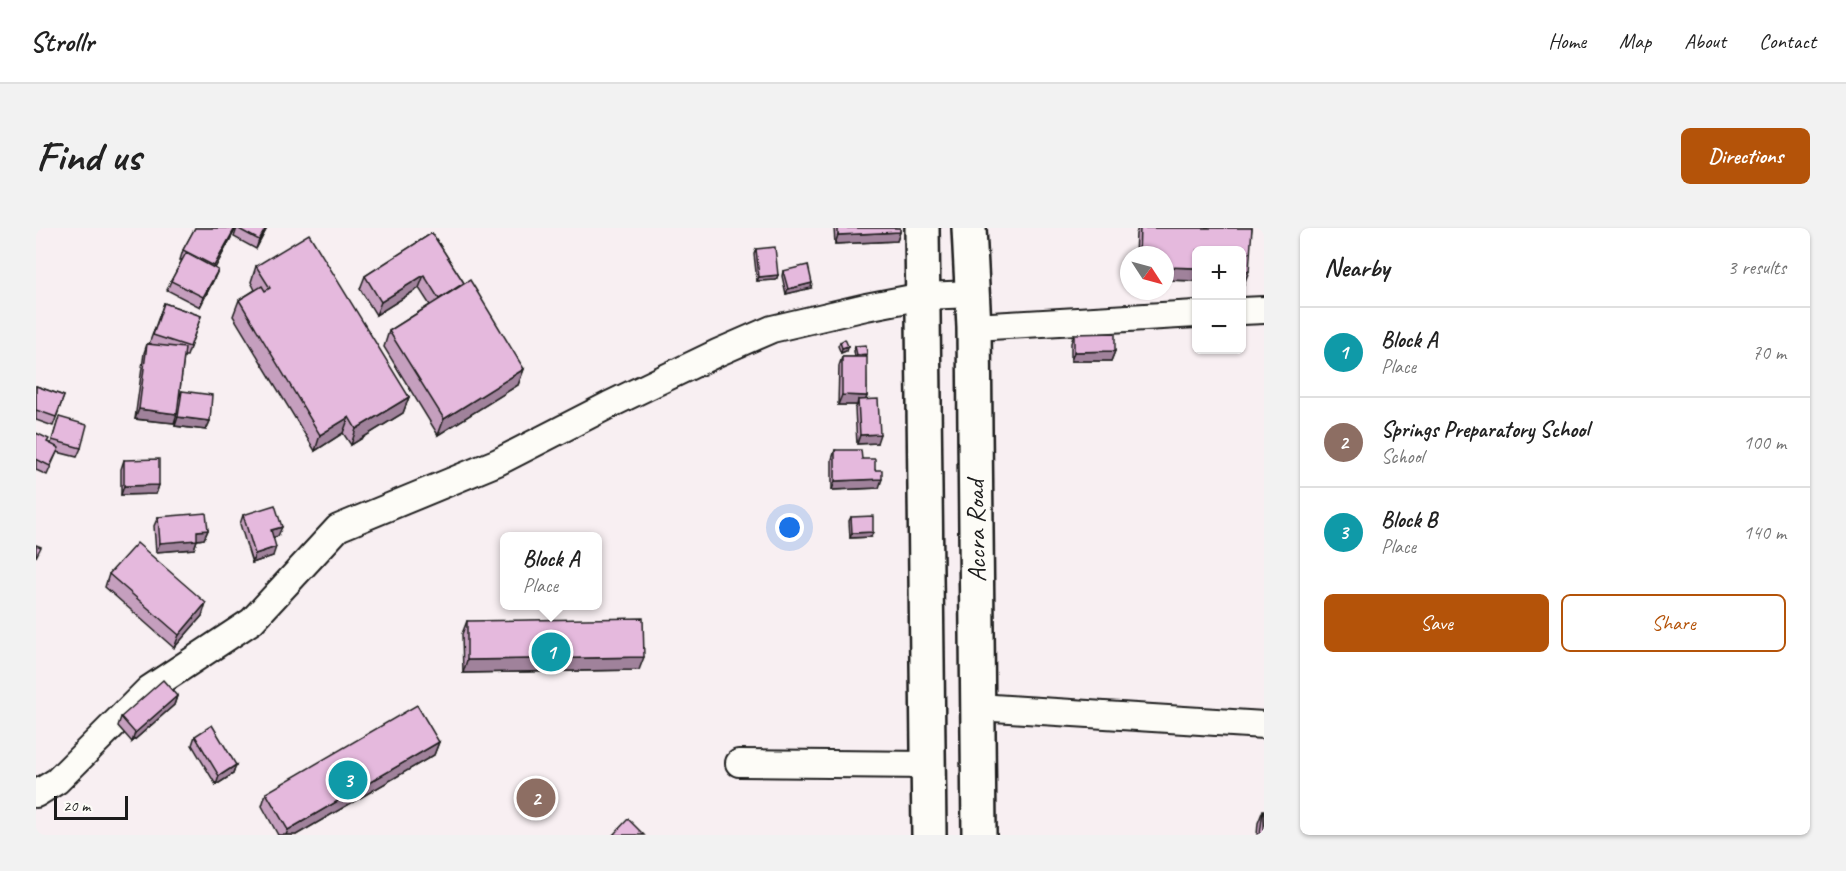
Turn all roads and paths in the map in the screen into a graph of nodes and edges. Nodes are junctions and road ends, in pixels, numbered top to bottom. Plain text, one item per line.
1 (922, 228) edge
2 (969, 228) edge
3 (973, 294) junction
4 (923, 296) junction
5 (1264, 310) edge
6 (1246, 311) edge
7 (1192, 314) edge
8 (974, 327) junction
9 (977, 707) junction
10 (1264, 725) edge
11 (739, 763) dead end
12 (928, 765) junction
13 (36, 794) edge
14 (929, 835) edge
15 (979, 835) edge

1 - 4 main road, Accra Road
2 - 3 main road, Accra Road
3 - 4 street
3 - 8 main road, Accra Road
4 - 12 main road, Accra Road
4 - 13 street
5 - 6 street
7 - 8 street
8 - 9 main road, Accra Road
9 - 10 street
9 - 15 main road, Accra Road
11 - 12 street
12 - 14 main road, Accra Road

